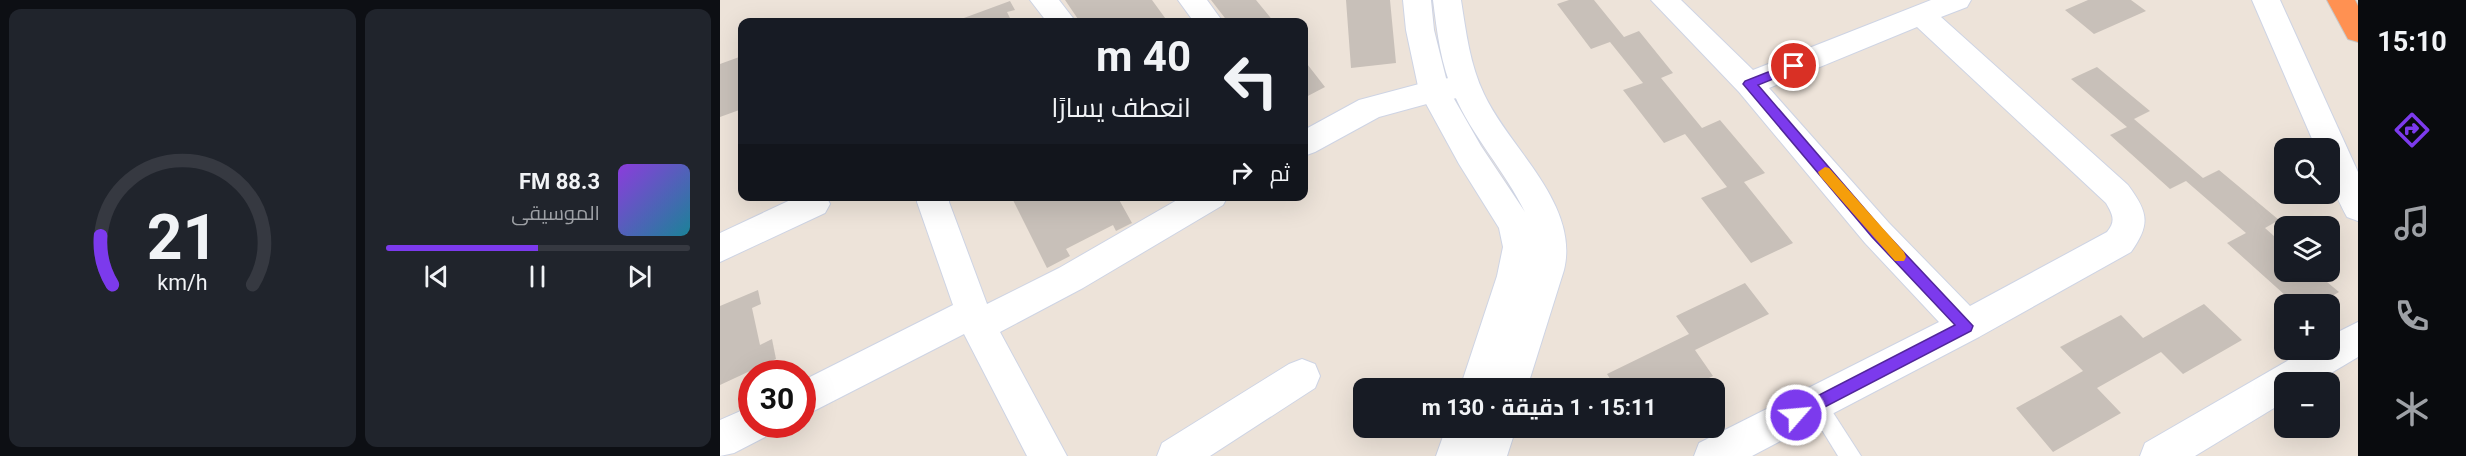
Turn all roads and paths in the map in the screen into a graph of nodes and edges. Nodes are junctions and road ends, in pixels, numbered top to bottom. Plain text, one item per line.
1 (1044, 0) edge
2 (1192, 0) edge
3 (1417, 0) edge
4 (1447, 0) edge
5 (1665, 0) edge
6 (1957, 0) edge
7 (2266, 0) edge
8 (2341, 0) edge
9 (1920, 15) junction
10 (1059, 18) edge
11 (1206, 18) edge
12 (2358, 32) edge
13 (1749, 84) junction
14 (1465, 87) junction
15 (1434, 90) junction
16 (1308, 142) edge
17 (933, 201) edge
18 (1194, 201) edge
19 (814, 204) dead end
20 (1175, 206) edge
21 (2358, 208) edge
22 (720, 248) edge
23 (975, 319) junction
24 (1966, 326) junction
25 (2358, 338) edge
26 (1302, 376) dead end
27 (1481, 378) edge
28 (1512, 378) edge
29 (816, 393) edge
30 (1816, 404) junction
31 (738, 431) edge
32 (1461, 438) edge
33 (1494, 438) edge
34 (720, 440) edge
35 (1048, 456) edge
36 (1176, 456) edge
37 (1455, 456) edge
38 (1488, 456) edge
39 (1713, 456) edge
40 (1850, 456) edge
41 (2159, 456) edge

1 - 10 street
2 - 11 street
3 - 15 street
4 - 14 street
5 - 13 street
6 - 9 street
7 - 21 street
8 - 12 highway
9 - 13 street
9 - 24 street
13 - 24 street
14 - 15 street
14 - 28 street
15 - 16 street
15 - 27 street
17 - 23 street
18 - 20 street
19 - 22 street
20 - 23 street
23 - 29 street
23 - 35 street
24 - 30 street
25 - 41 street
26 - 36 street
30 - 39 street
30 - 40 lane
31 - 34 street
32 - 37 street
33 - 38 street

